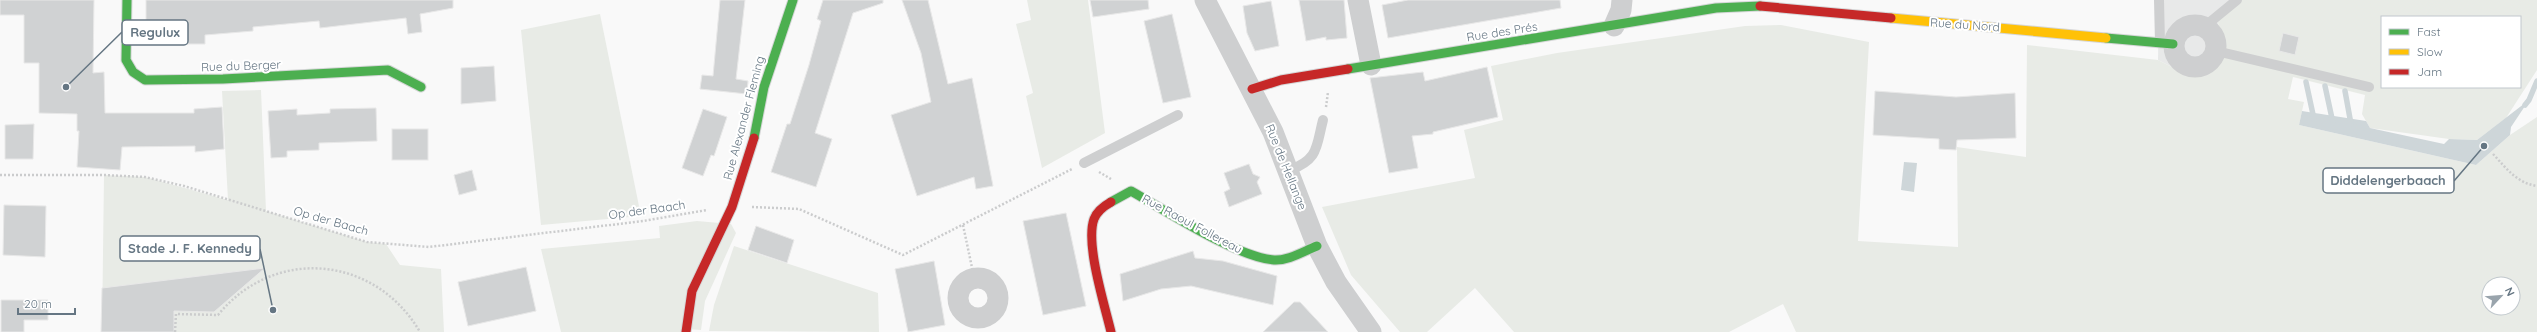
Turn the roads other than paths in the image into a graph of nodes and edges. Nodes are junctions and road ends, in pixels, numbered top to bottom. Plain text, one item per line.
1 (127, 0) edge
2 (792, 0) edge
3 (1205, 0) edge
4 (1358, 0) edge
5 (1622, 0) edge
6 (2159, 0) edge
7 (2237, 0) edge
8 (1756, 6) joint
9 (1614, 26) junction
10 (2204, 27) junction
11 (2167, 44) junction
12 (2216, 50) junction
13 (1371, 65) junction
14 (421, 87) dead end
15 (2369, 87) dead end
16 (1252, 89) junction
17 (1178, 115) dead end
18 (1323, 120) road end
19 (1084, 163) road end
20 (1290, 170) junction
21 (1317, 246) junction
22 (983, 325) edge
23 (686, 332) edge
24 (1111, 332) edge
25 (1371, 332) edge

1 - 14 street, Rue du Berger
2 - 23 street, Rue Alexander Fleming
3 - 16 street, Rue de Hellange
4 - 13 street
5 - 9 street
6 - 11 lane
7 - 10 lane
8 - 9 street, Rue des Prés
8 - 11 street, Rue du Nord
9 - 13 street, Rue des Prés
10 - 11 street
10 - 12 street
11 - 12 street
12 - 15 lane
13 - 16 street, Rue des Prés
16 - 20 street, Rue de Hellange
17 - 19 lane
18 - 20 lane
20 - 21 street, Rue de Hellange
21 - 24 street, Rue Raoul Follereau
21 - 25 street, Rue de Hellange
22 - 22 street

